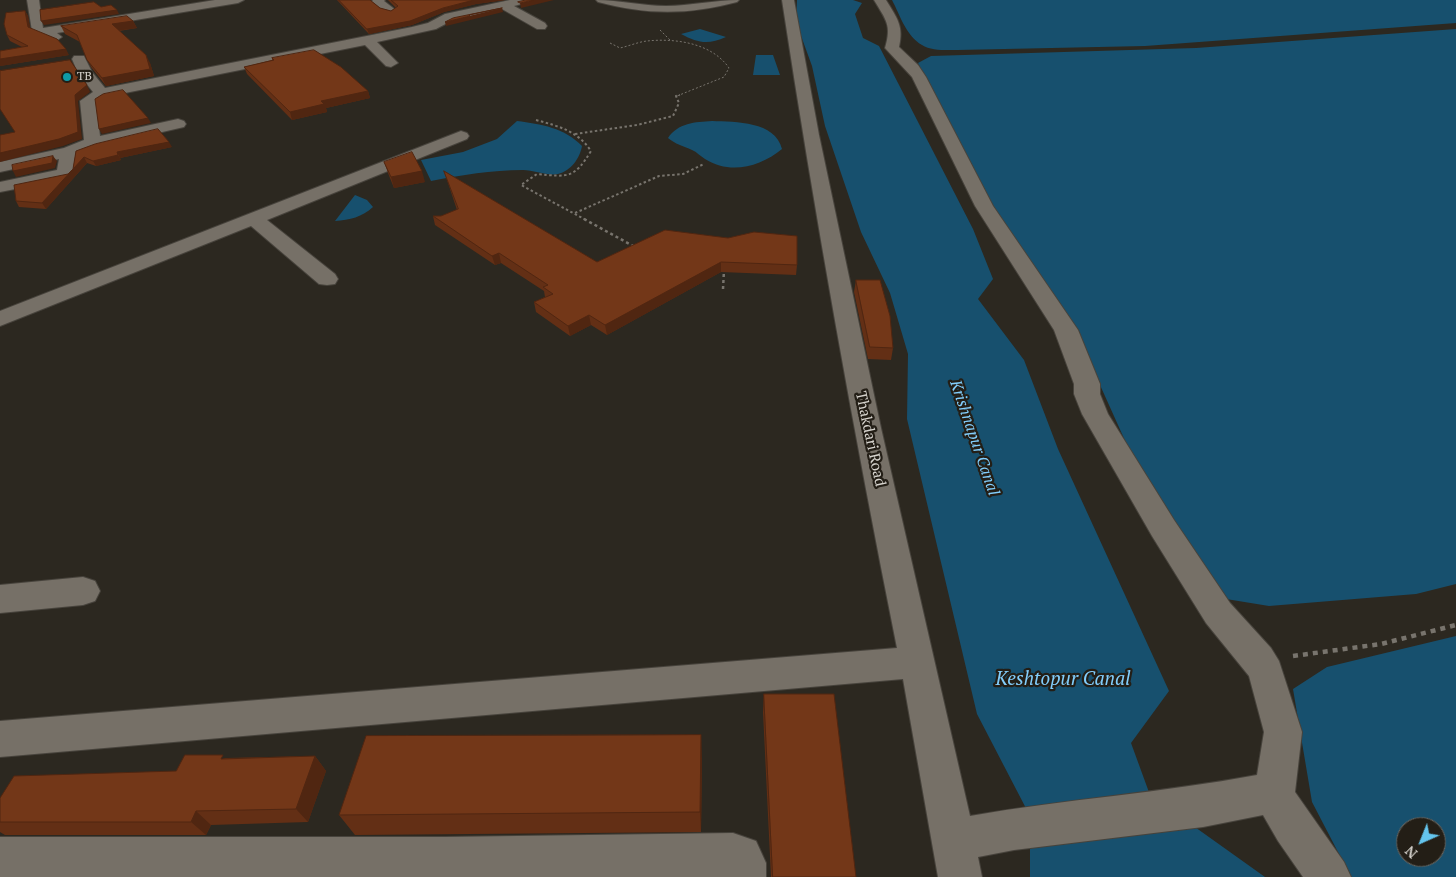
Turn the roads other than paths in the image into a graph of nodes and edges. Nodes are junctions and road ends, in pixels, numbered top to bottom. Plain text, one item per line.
1 (33, 0) edge
2 (238, 0) edge
3 (379, 0) edge
4 (526, 0) edge
5 (602, 0) edge
6 (733, 0) edge
7 (788, 0) edge
8 (880, 0) edge
9 (504, 4) junction
10 (391, 11) edge
11 (541, 26) dead end
12 (41, 32) junction
13 (367, 40) junction
14 (79, 58) junction
15 (62, 62) edge
16 (391, 63) dead end
17 (101, 93) junction
18 (178, 124) dead end
19 (461, 136) dead end
20 (92, 143) junction
21 (69, 152) junction
22 (0, 167) edge
23 (0, 187) edge
24 (253, 218) junction
25 (328, 279) dead end
26 (0, 319) edge
27 (84, 591) dead end
28 (0, 599) edge
29 (918, 662) junction
30 (5, 746) edge
31 (1275, 792) junction
32 (0, 858) edge
33 (957, 858) edge
34 (97, 868) edge
35 (441, 868) edge
36 (744, 877) edge
37 (1329, 877) edge

1 - 12 street
2 - 12 street
3 - 10 street
4 - 9 street
5 - 6 street
7 - 29 street, Thakdari Road
8 - 31 street
9 - 11 street
9 - 13 street
12 - 14 street
13 - 16 street
13 - 17 street
14 - 15 street
14 - 17 street
17 - 20 street
18 - 20 street
19 - 24 street
20 - 21 street
21 - 22 street
21 - 23 street
24 - 25 street
24 - 26 street
27 - 28 street
29 - 30 street
29 - 33 street, Thakdari Road
31 - 33 street
31 - 37 street
32 - 34 street
34 - 35 street
35 - 36 street

